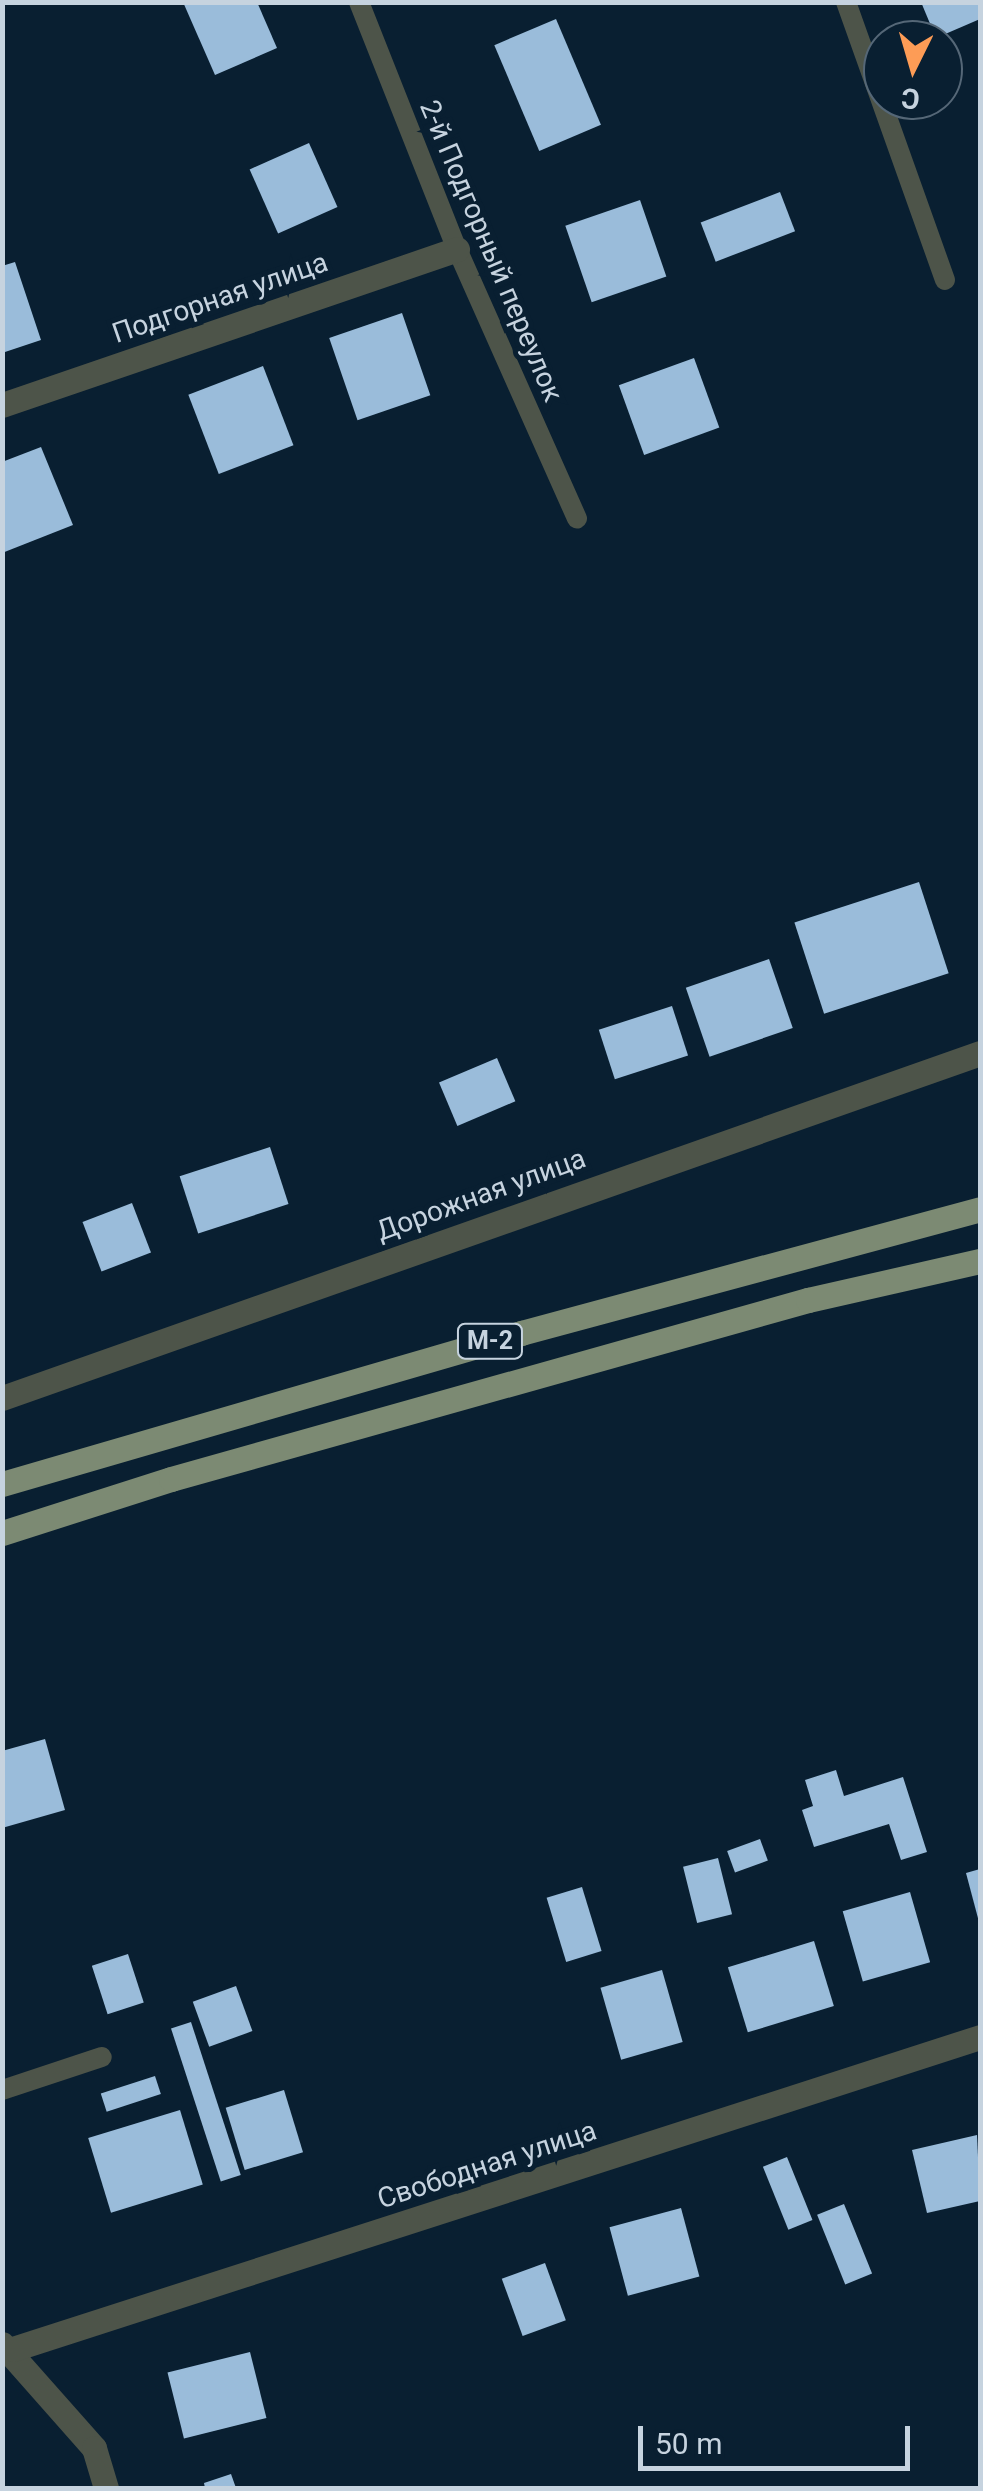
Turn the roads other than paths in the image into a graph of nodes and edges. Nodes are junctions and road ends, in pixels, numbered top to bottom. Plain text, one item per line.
1 (359, 2) edge
2 (846, 2) edge
3 (457, 248) junction
4 (945, 280) dead end
5 (2, 404) edge
6 (576, 518) dead end
7 (980, 1053) edge
8 (980, 1209) edge
9 (980, 1261) edge
10 (2, 1398) edge
11 (2, 1484) edge
12 (2, 1533) edge
13 (980, 2037) edge
14 (102, 2057) dead end
15 (2, 2090) edge
16 (8, 2346) edge
17 (106, 2488) edge

1 - 3 lane, 2-й Подгорный переулок
2 - 4 lane
3 - 5 street, Подгорная улица
3 - 6 lane, 2-й Подгорный переулок
7 - 10 street, Дорожная улица
8 - 11 main road, М-2
9 - 12 main road, М-2
13 - 16 street, Свободная улица
14 - 15 lane
16 - 17 street

